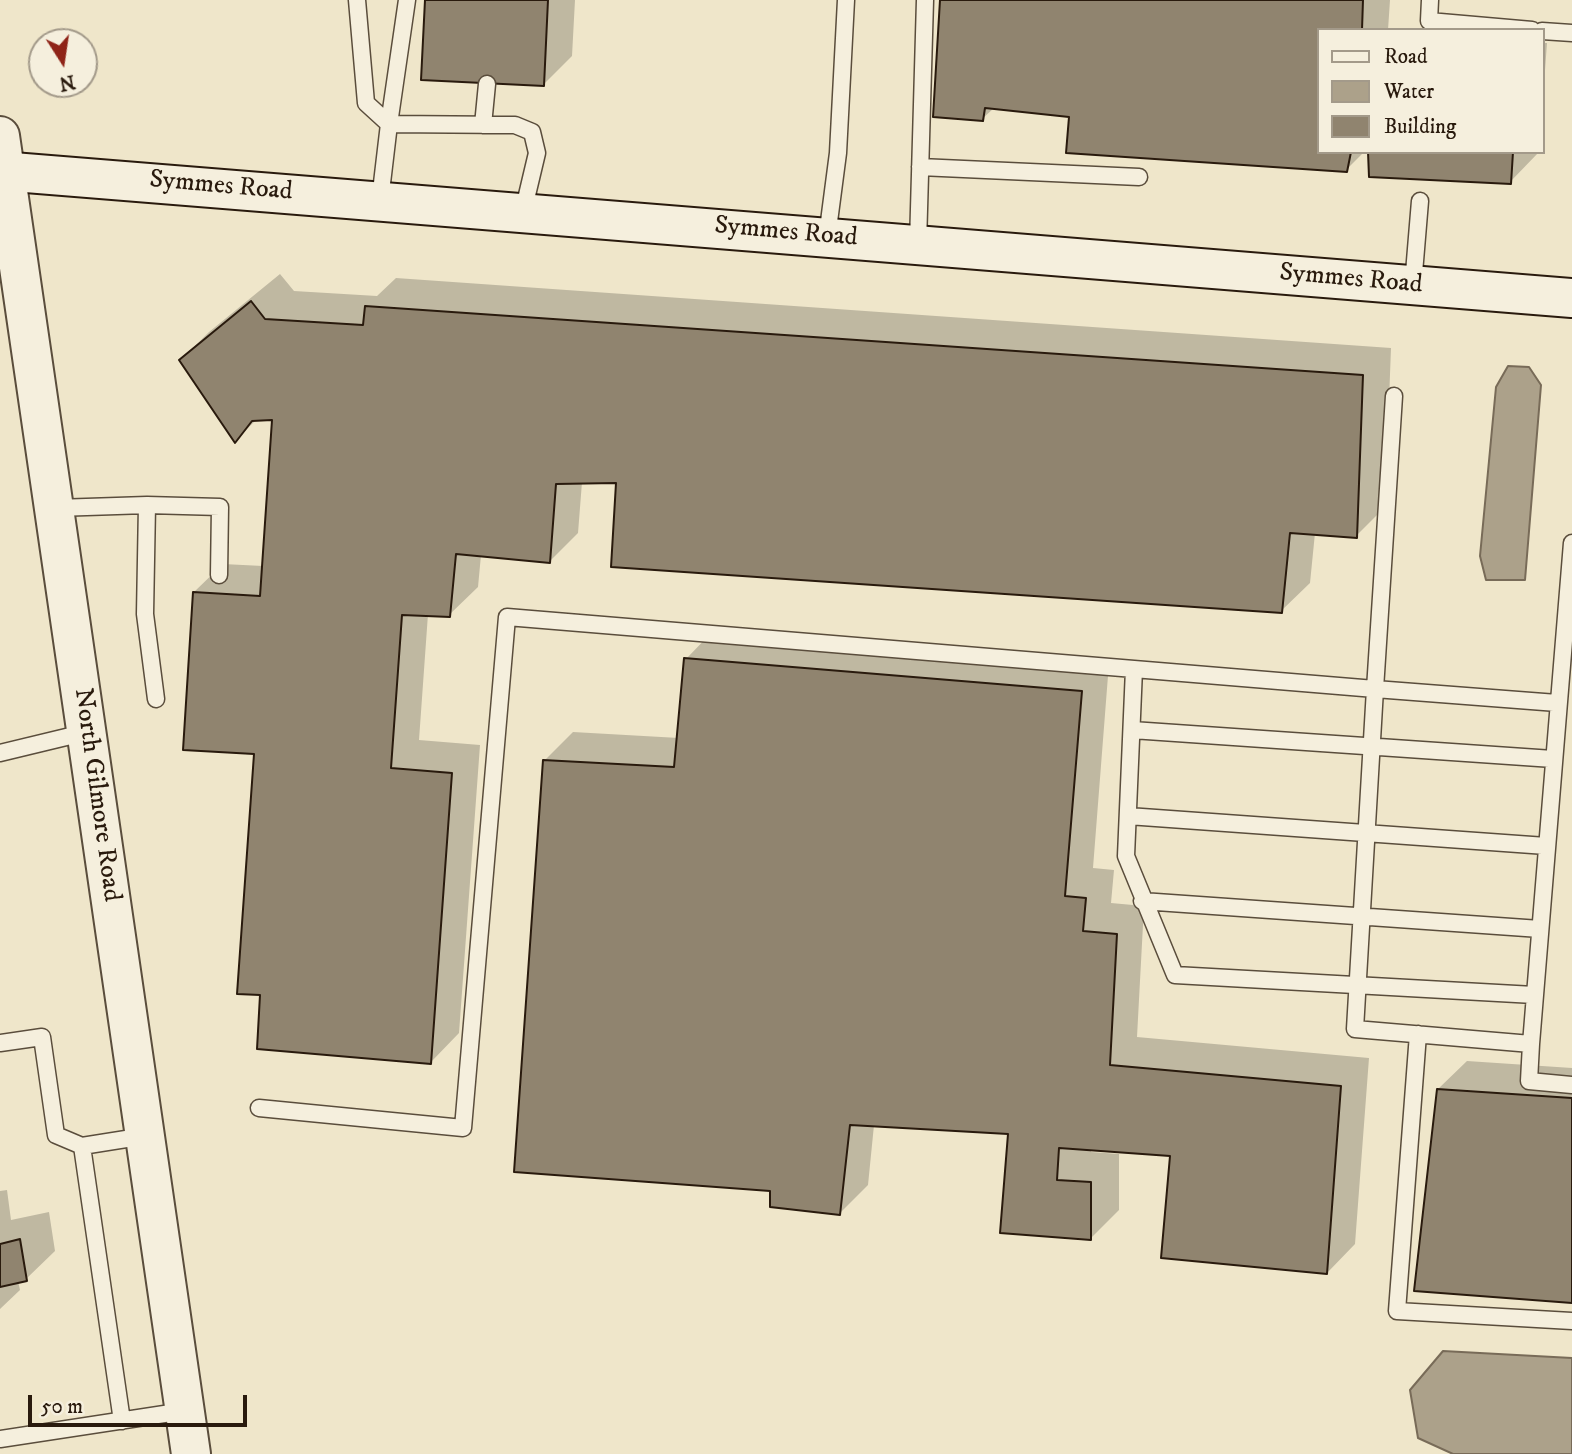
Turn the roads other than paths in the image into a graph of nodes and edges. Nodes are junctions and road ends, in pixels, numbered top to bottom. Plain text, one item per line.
1 (357, 0) edge
2 (407, 0) edge
3 (846, 0) edge
4 (925, 0) edge
5 (1430, 0) edge
6 (1509, 28) edge
7 (1544, 31) edge
8 (1572, 33) edge
9 (486, 84) dead end
10 (389, 124) junction
11 (483, 125) junction
12 (2, 159) edge
13 (920, 167) junction
14 (1139, 177) dead end
15 (380, 200) junction
16 (1420, 201) dead end
17 (523, 212) junction
18 (827, 237) junction
19 (918, 244) junction
20 (1413, 285) junction
21 (1572, 298) edge
22 (1394, 396) dead end
23 (147, 505) junction
24 (55, 508) junction
25 (1572, 544) edge
26 (219, 575) dead end
27 (1134, 669) junction
28 (1375, 689) junction
29 (156, 699) dead end
30 (1557, 703) junction
31 (1132, 730) junction
32 (88, 732) junction
33 (1371, 745) junction
34 (0, 753) edge
35 (1553, 759) junction
36 (1128, 817) junction
37 (1366, 833) junction
38 (1546, 846) junction
39 (1142, 901) junction
40 (1362, 918) junction
41 (1540, 929) junction
42 (1357, 984) junction
43 (1534, 995) junction
44 (1418, 1034) junction
45 (0, 1043) edge
46 (1531, 1044) junction
47 (1572, 1085) edge
48 (259, 1108) dead end
49 (145, 1136) junction
50 (82, 1146) junction
51 (1572, 1321) edge
52 (184, 1411) junction
53 (122, 1420) junction
54 (0, 1439) edge
55 (191, 1454) edge

1 - 10 lane
2 - 10 lane
3 - 18 lane
4 - 13 lane
5 - 6 lane
7 - 8 lane
9 - 11 lane
10 - 11 lane
10 - 15 lane
11 - 17 lane
12 - 15 main road, Symmes Road
12 - 24 main road, North Gilmore Road
13 - 14 lane
13 - 19 lane
15 - 17 main road, Symmes Road
16 - 20 lane
17 - 18 main road, Symmes Road
18 - 19 main road, Symmes Road
19 - 20 main road, Symmes Road
20 - 21 main road, Symmes Road
22 - 28 lane
23 - 24 lane
23 - 26 lane
23 - 29 lane
24 - 32 main road, North Gilmore Road
25 - 30 lane
27 - 28 lane
27 - 31 lane
27 - 48 lane
28 - 30 lane
28 - 33 lane
30 - 35 lane
31 - 33 lane
31 - 36 lane
32 - 34 lane
32 - 49 main road, North Gilmore Road
33 - 35 lane
33 - 37 lane
35 - 38 lane
36 - 37 lane
36 - 39 lane
37 - 38 lane
37 - 40 lane
38 - 41 lane
39 - 40 lane
39 - 42 lane
40 - 41 lane
40 - 42 lane
41 - 43 lane
42 - 43 lane
42 - 44 lane
43 - 46 lane
44 - 46 lane
44 - 51 lane
45 - 50 lane
46 - 47 lane
49 - 50 lane
49 - 52 main road, North Gilmore Road
50 - 53 lane
52 - 53 lane
52 - 55 main road, North Gilmore Road
53 - 54 lane

